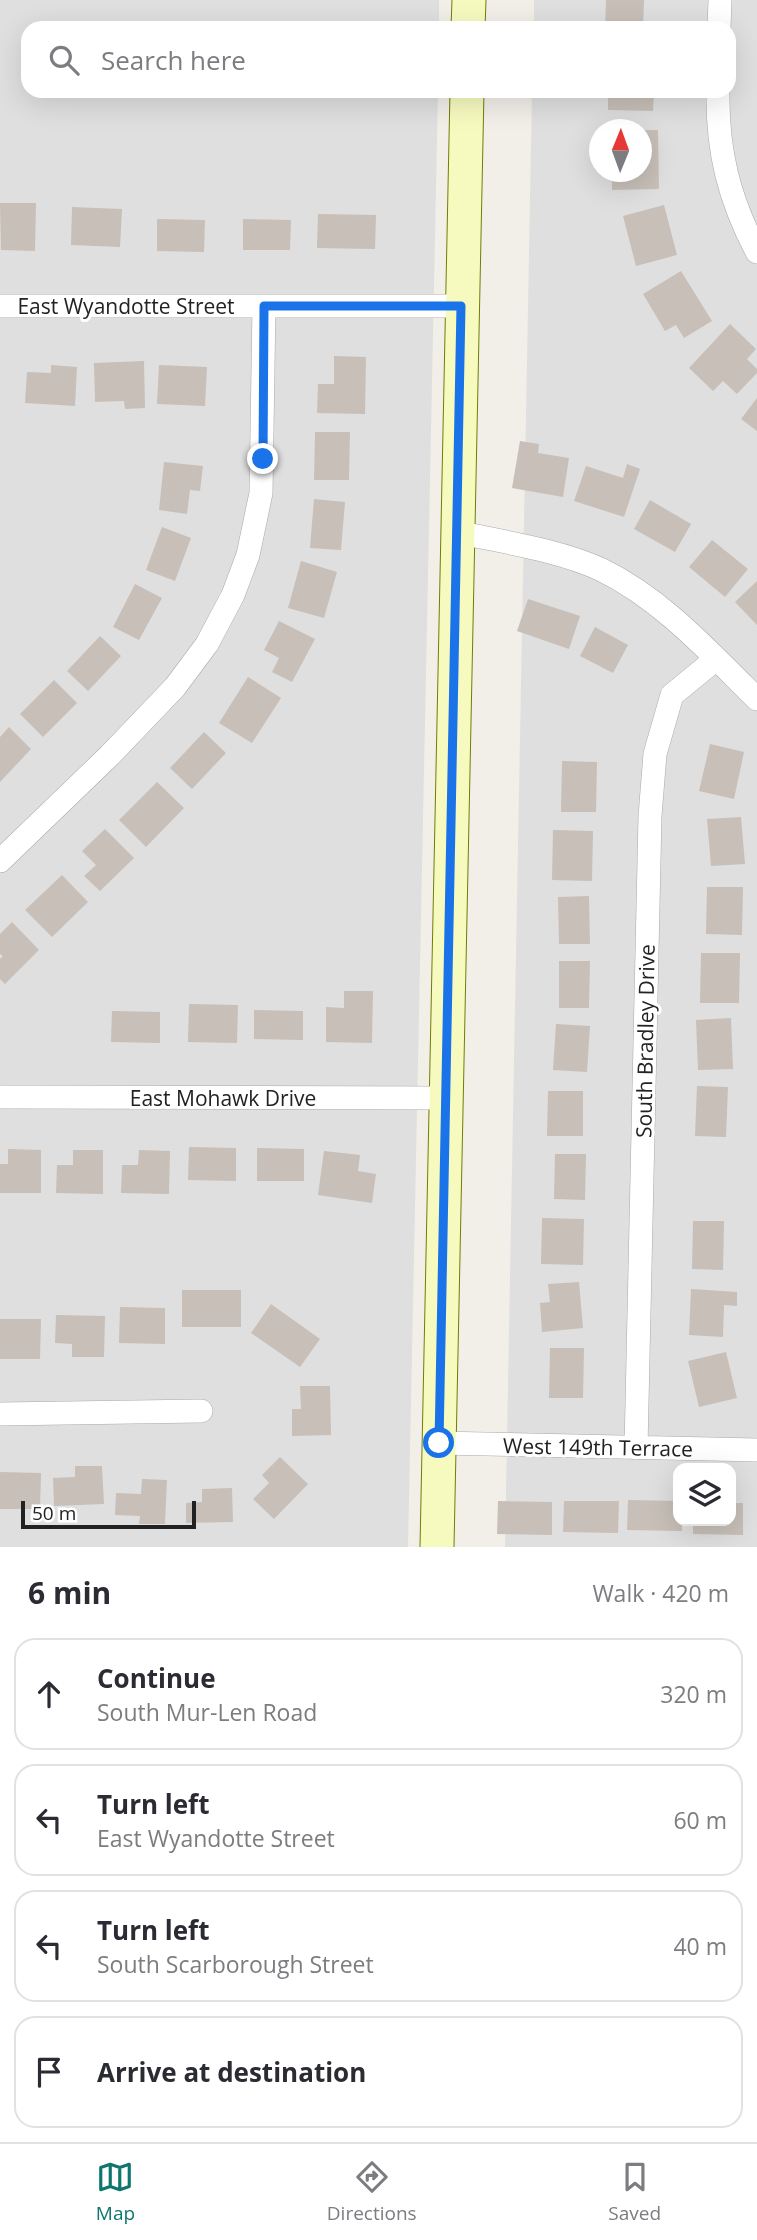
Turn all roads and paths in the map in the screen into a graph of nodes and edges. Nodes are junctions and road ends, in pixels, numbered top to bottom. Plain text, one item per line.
1 (469, 0) edge
2 (720, 0) edge
3 (468, 21) edge
4 (719, 21) edge
5 (467, 98) edge
6 (718, 98) edge
7 (757, 252) edge
8 (0, 306) edge
9 (264, 306) junction
10 (461, 306) junction
11 (457, 532) junction
12 (716, 659) junction
13 (757, 699) edge
14 (0, 861) edge
15 (0, 1097) edge
16 (446, 1098) junction
17 (201, 1411) dead end
18 (0, 1415) edge
19 (439, 1443) junction
20 (636, 1448) junction
21 (757, 1450) edge
22 (437, 1547) edge

1 - 3 main road
2 - 4 street
5 - 10 main road
6 - 7 street
8 - 9 street, East Wyandotte Street
9 - 10 street, East Wyandotte Street
9 - 14 street
10 - 11 main road
11 - 12 street
11 - 16 main road
12 - 13 street
12 - 20 street, South Bradley Drive
15 - 16 street, East Mohawk Drive
16 - 19 main road
17 - 18 street
19 - 20 street, West 149th Terrace
19 - 22 main road
20 - 21 street, West 149th Terrace

